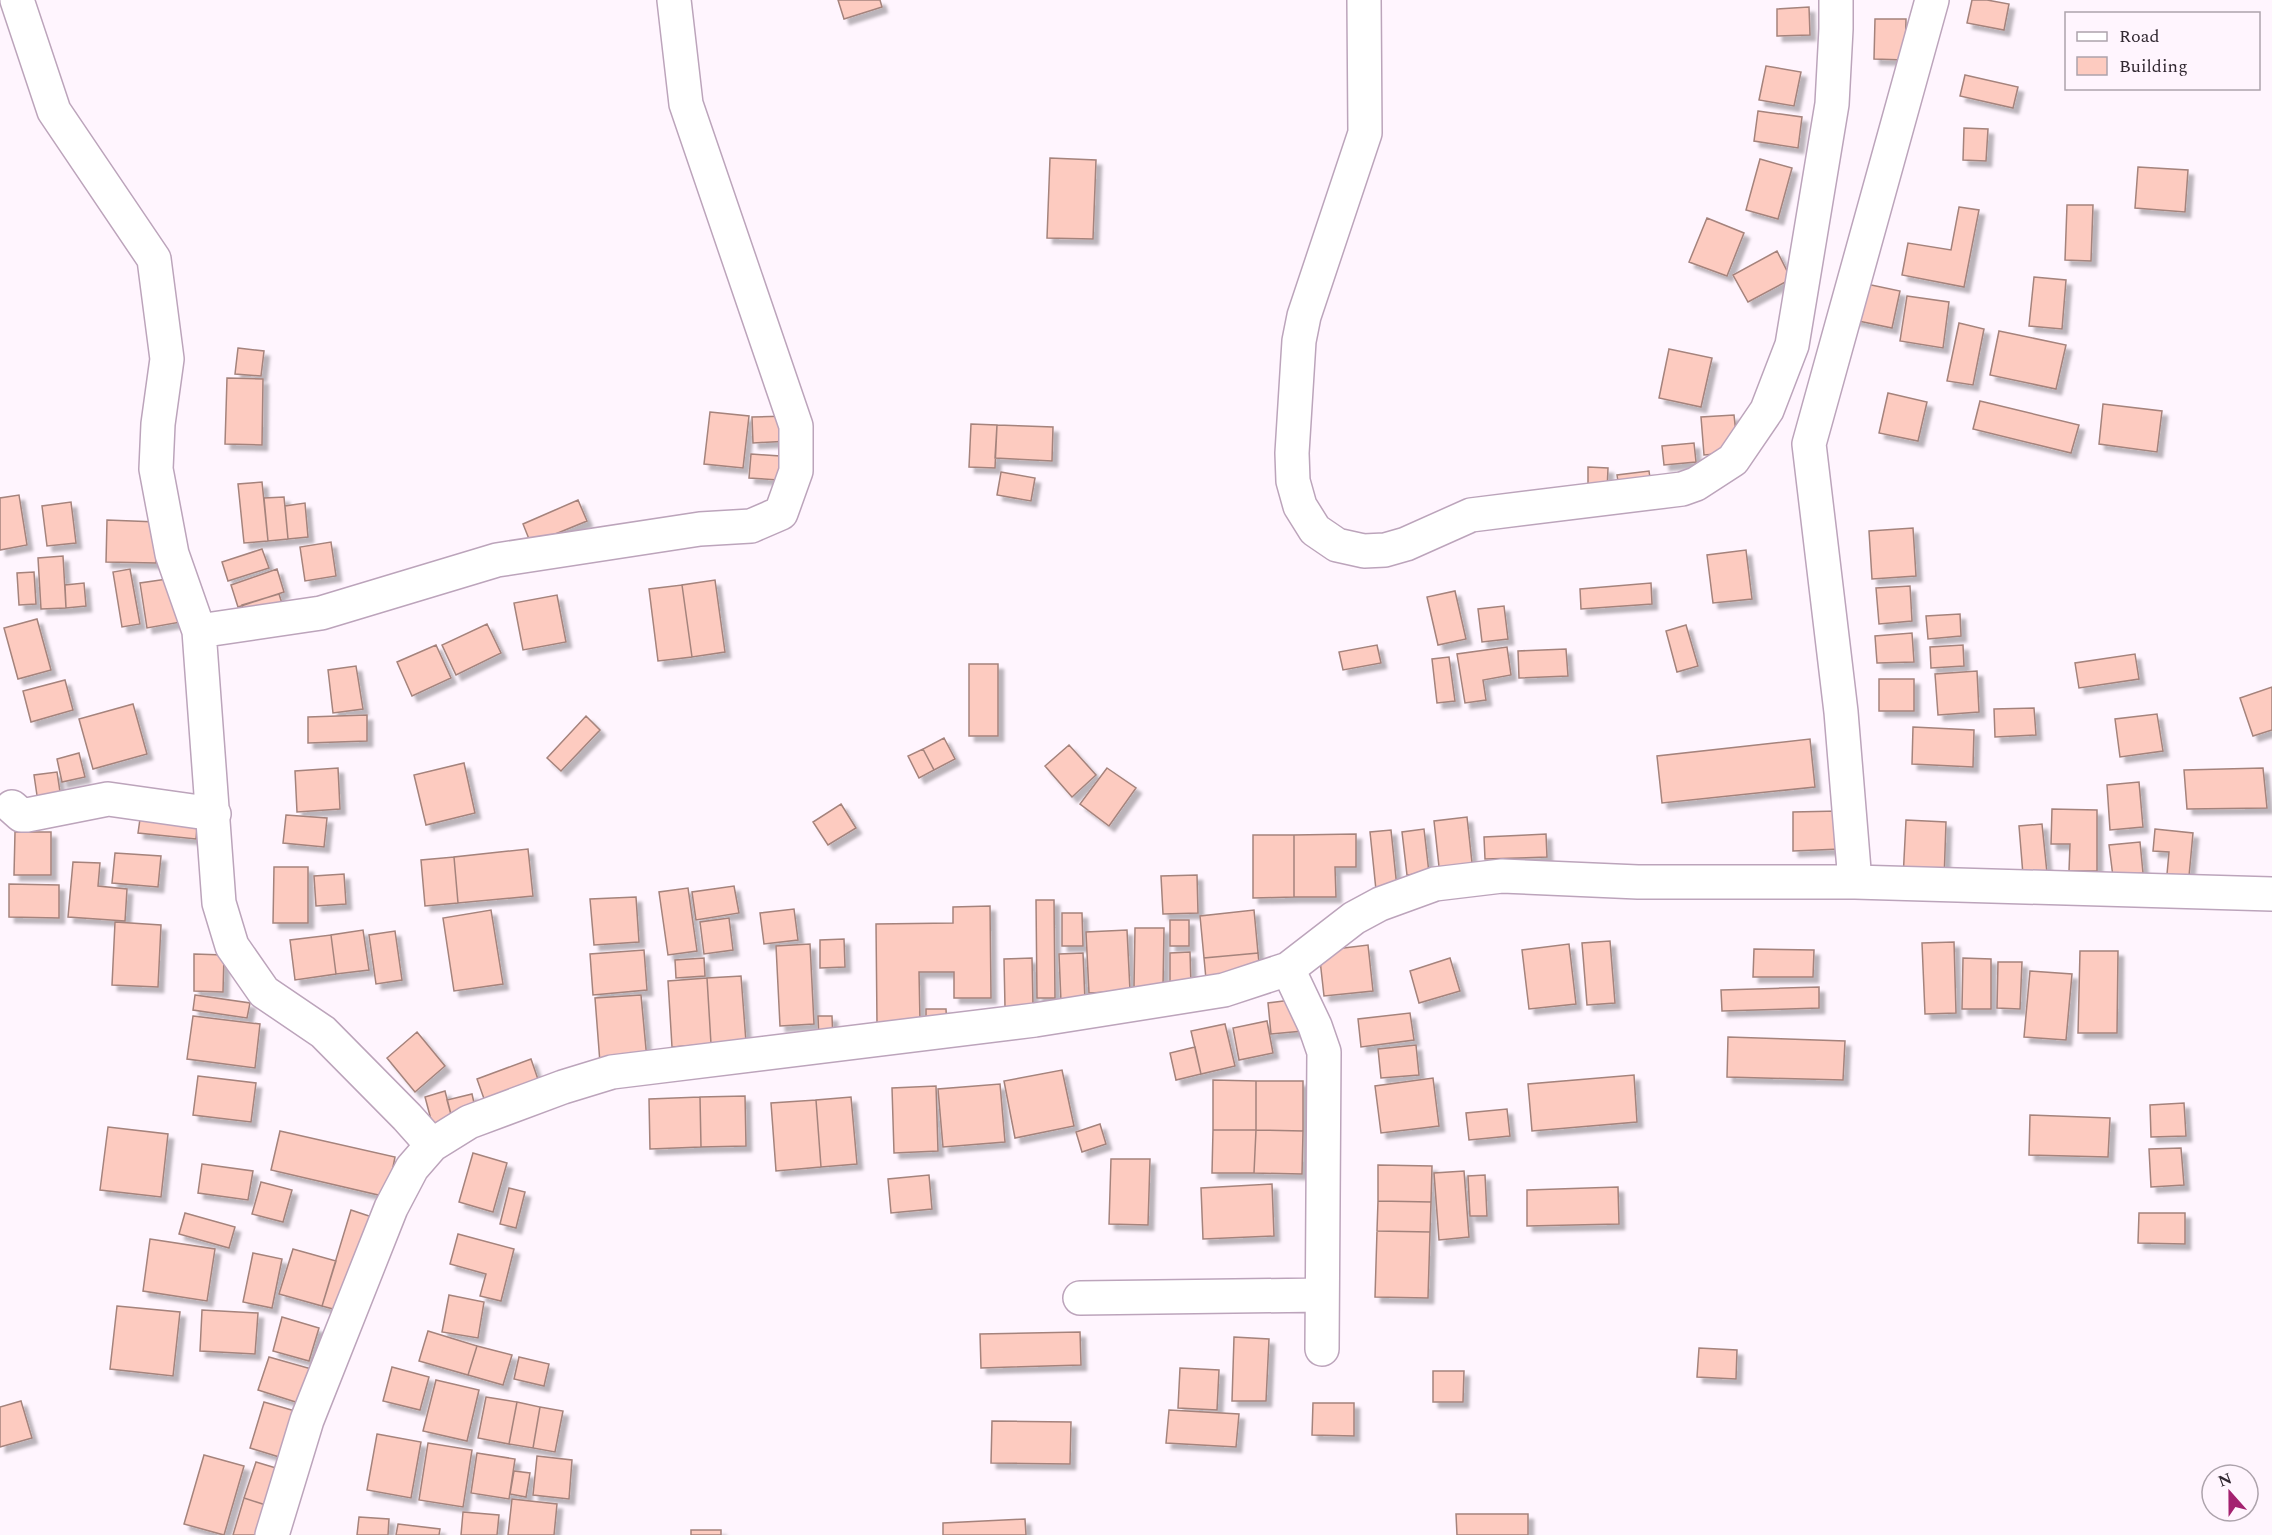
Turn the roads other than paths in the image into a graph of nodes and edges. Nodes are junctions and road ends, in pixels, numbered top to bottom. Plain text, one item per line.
1 (17, 0) edge
2 (674, 0) edge
3 (1364, 0) edge
4 (1836, 0) edge
5 (1932, 0) edge
6 (1767, 410) junction
7 (1809, 444) junction
8 (199, 631) junction
9 (12, 807) dead end
10 (214, 814) junction
11 (1856, 882) junction
12 (2272, 894) edge
13 (1288, 969) junction
14 (432, 1145) junction
15 (1322, 1295) junction
16 (1080, 1298) dead end
17 (1322, 1349) dead end
18 (272, 1535) edge

1 - 8 street
2 - 8 street
3 - 6 street
4 - 6 street
5 - 7 street
6 - 7 street
7 - 11 street
8 - 10 street
9 - 10 street
10 - 14 street
11 - 12 street
11 - 13 street
13 - 14 street
13 - 15 street
14 - 18 street
15 - 16 street
15 - 17 street

